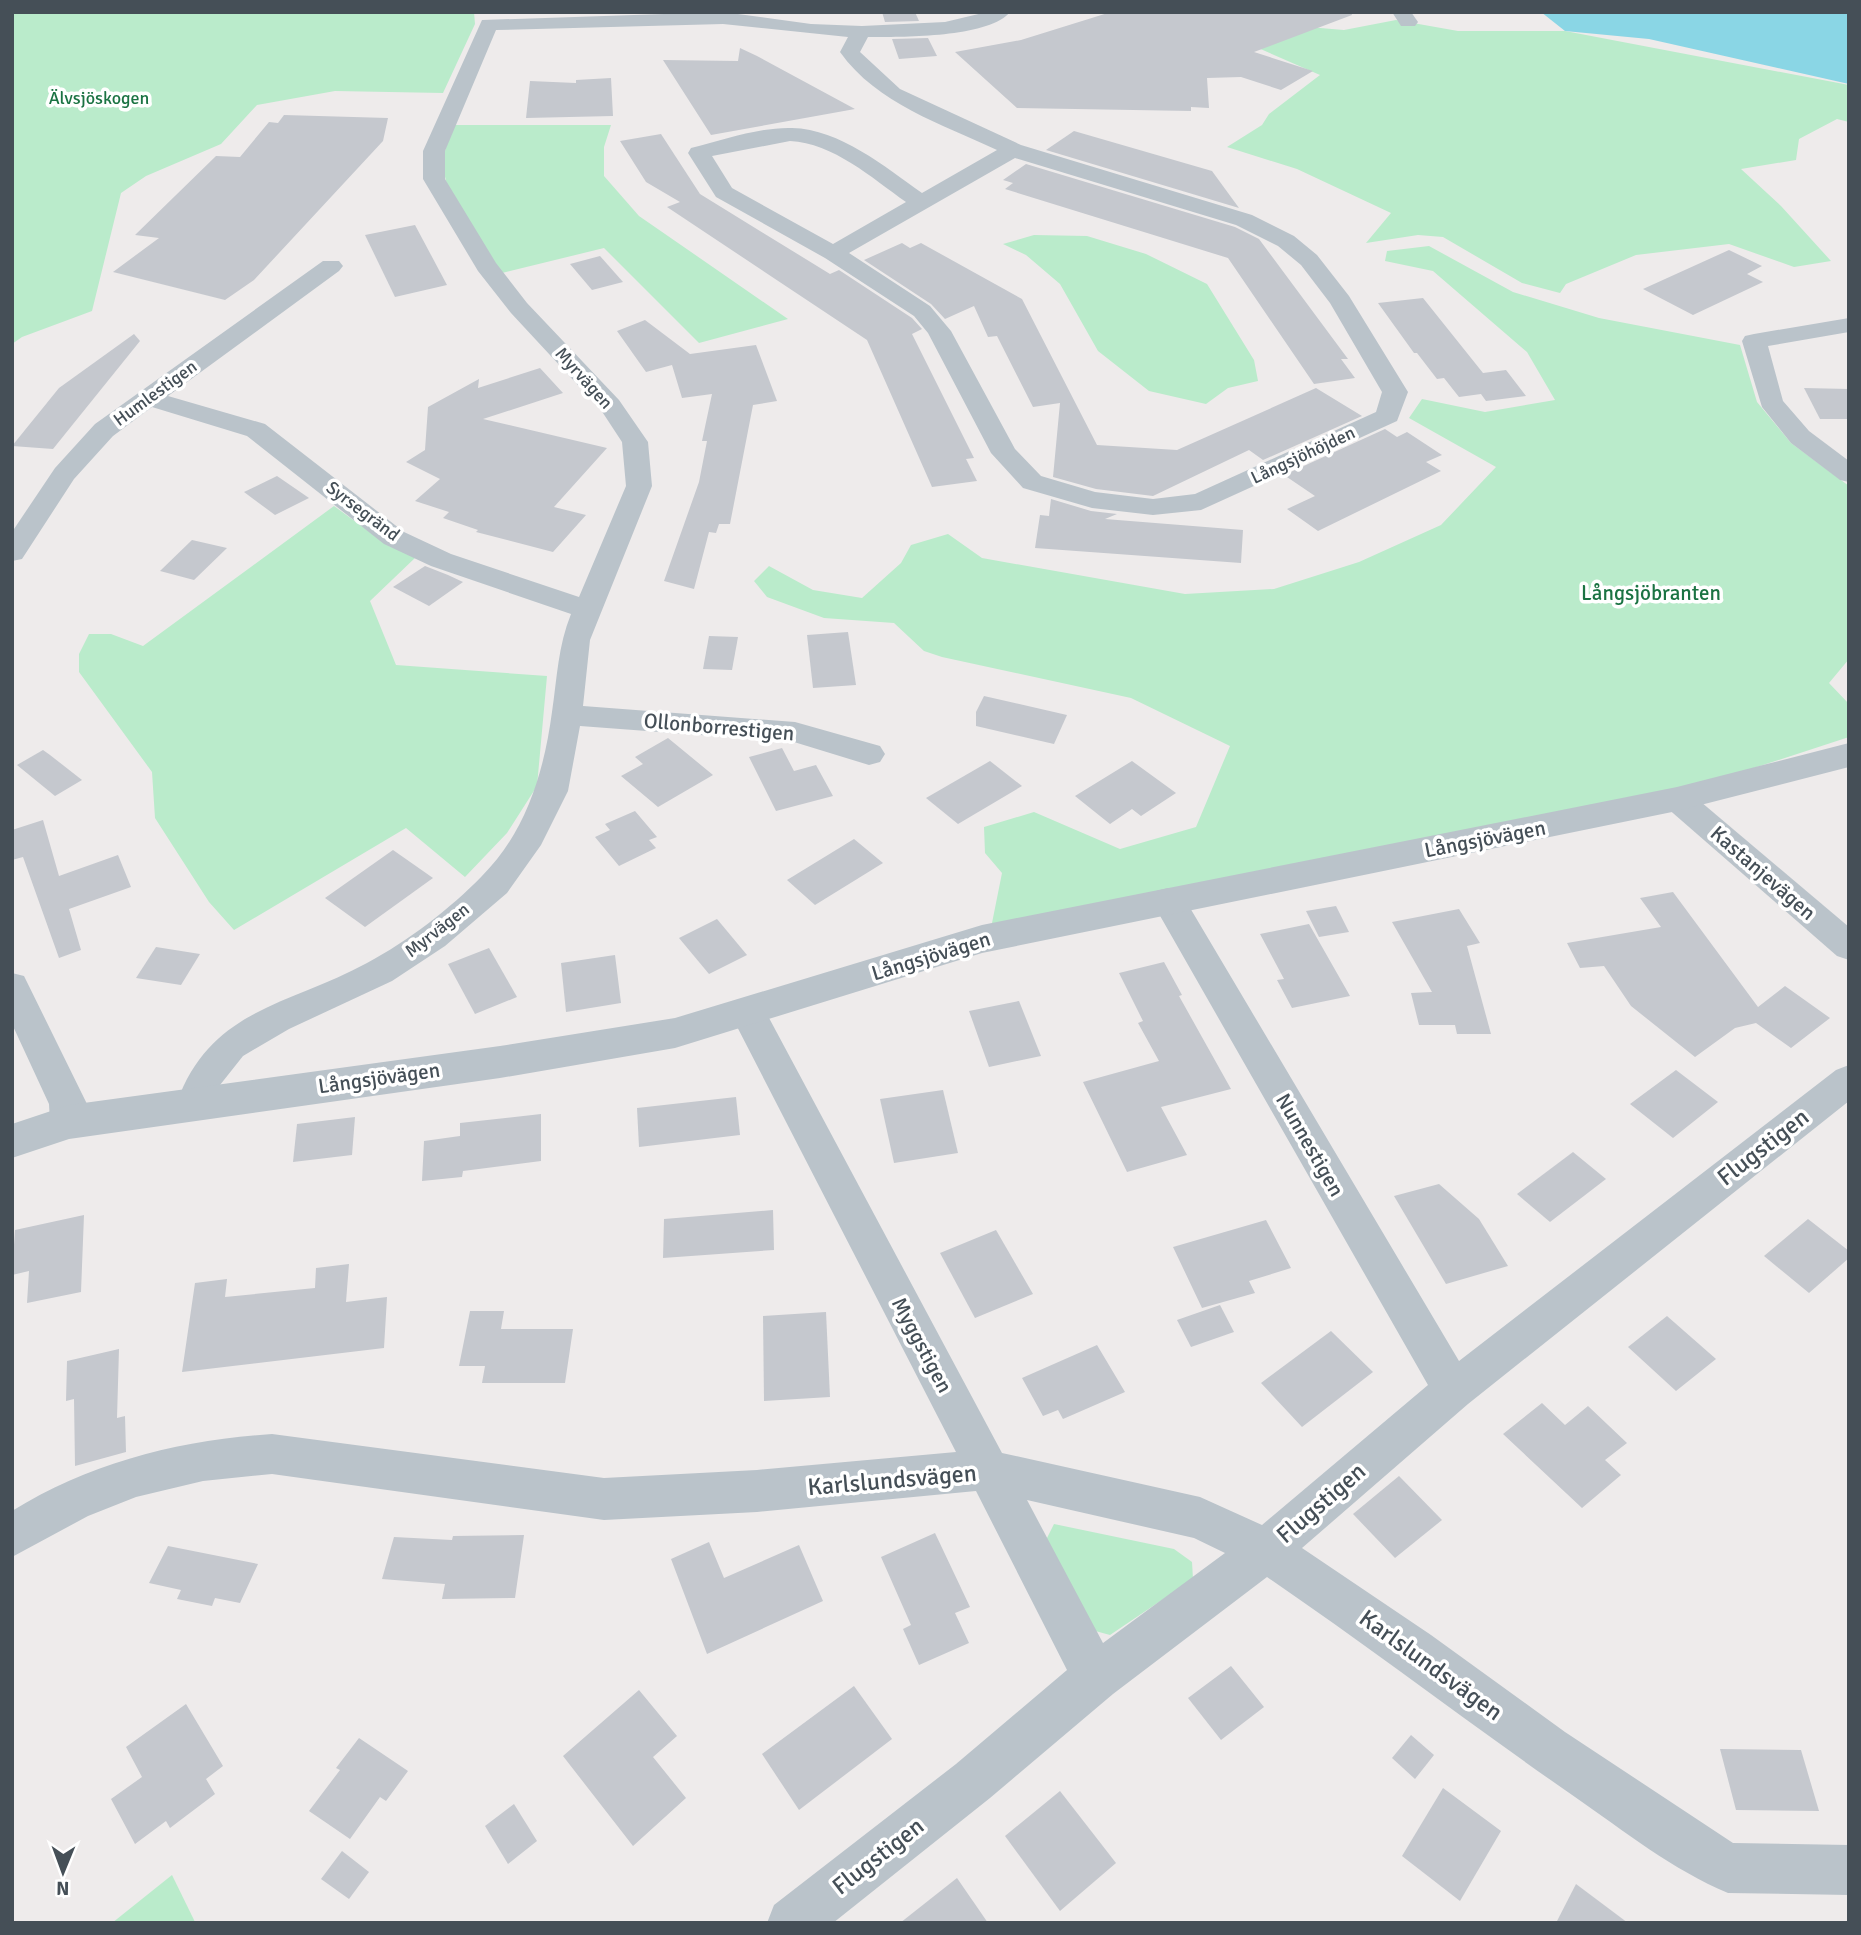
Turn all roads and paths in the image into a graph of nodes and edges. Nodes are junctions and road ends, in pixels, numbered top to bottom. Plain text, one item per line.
1 (1001, 12) edge
2 (487, 18) edge
3 (861, 32) junction
4 (1013, 150) junction
5 (921, 202) junction
6 (833, 253) junction
7 (331, 266) dead end
8 (1849, 324) edge
9 (149, 398) junction
10 (1849, 474) edge
11 (12, 553) edge
12 (586, 609) junction
13 (567, 715) junction
14 (869, 754) dead end
15 (1849, 755) edge
16 (1677, 799) junction
17 (1168, 900) junction
18 (1849, 947) edge
19 (12, 986) edge
20 (748, 1013) junction
21 (1849, 1080) edge
22 (196, 1102) junction
23 (68, 1122) junction
24 (12, 1141) edge
25 (1453, 1390) junction
26 (985, 1470) junction
27 (12, 1536) edge
28 (1266, 1550) junction
29 (1096, 1678) junction
30 (1849, 1870) edge
31 (792, 1923) edge

1 - 3 street, Myrvägen
2 - 3 street, Myrvägen
2 - 12 street, Myrvägen
3 - 4 street, Långsjöhöjden
4 - 5 street
4 - 6 street, Långsjöhöjden
5 - 6 street
5 - 6 street, Långsjöhöjden
7 - 9 street, Humlestigen
8 - 10 street
9 - 11 street, Humlestigen
9 - 12 street, Syrsegränd
12 - 13 street, Myrvägen
13 - 14 street, Ollonborrestigen
13 - 22 street, Myrvägen
15 - 16 street, Långsjövägen
16 - 17 street, Långsjövägen
16 - 18 street, Kastanjevägen
17 - 20 street, Långsjövägen
17 - 25 street, Nunnestigen
19 - 23 street
20 - 22 street, Långsjövägen
20 - 26 street, Myggstigen
21 - 25 street, Flugstigen
22 - 23 street, Långsjövägen
23 - 24 street, Långsjövägen
25 - 28 street, Flugstigen
26 - 27 street, Karlslundsvägen
26 - 28 street, Karlslundsvägen
26 - 29 street, Myggstigen
28 - 29 street, Flugstigen
28 - 30 street, Karlslundsvägen
29 - 31 street, Flugstigen

